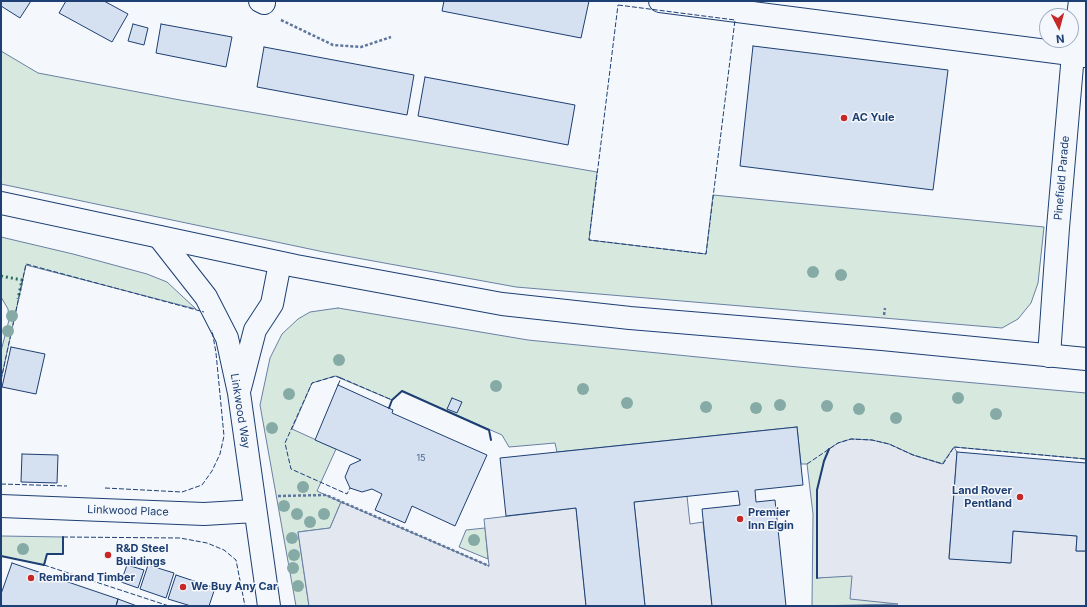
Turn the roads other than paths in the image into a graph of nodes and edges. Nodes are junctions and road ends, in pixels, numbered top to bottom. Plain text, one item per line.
1 (660, 1) edge
2 (1080, 1) edge
3 (1080, 55) edge
4 (1, 203) edge
5 (160, 237) junction
6 (280, 262) junction
7 (1049, 356) junction
8 (1086, 359) edge
9 (239, 393) junction
10 (254, 504) junction
11 (1, 506) edge
12 (269, 606) edge

1 - 3 main road
2 - 3 main road, Pinefield Parade
3 - 7 main road, Pinefield Parade
4 - 5 main road
5 - 6 main road
5 - 9 main road, Linkwood Way
6 - 7 main road
6 - 9 main road
7 - 8 main road
9 - 10 main road, Linkwood Way
10 - 11 main road, Linkwood Place
10 - 12 main road, Linkwood Way

